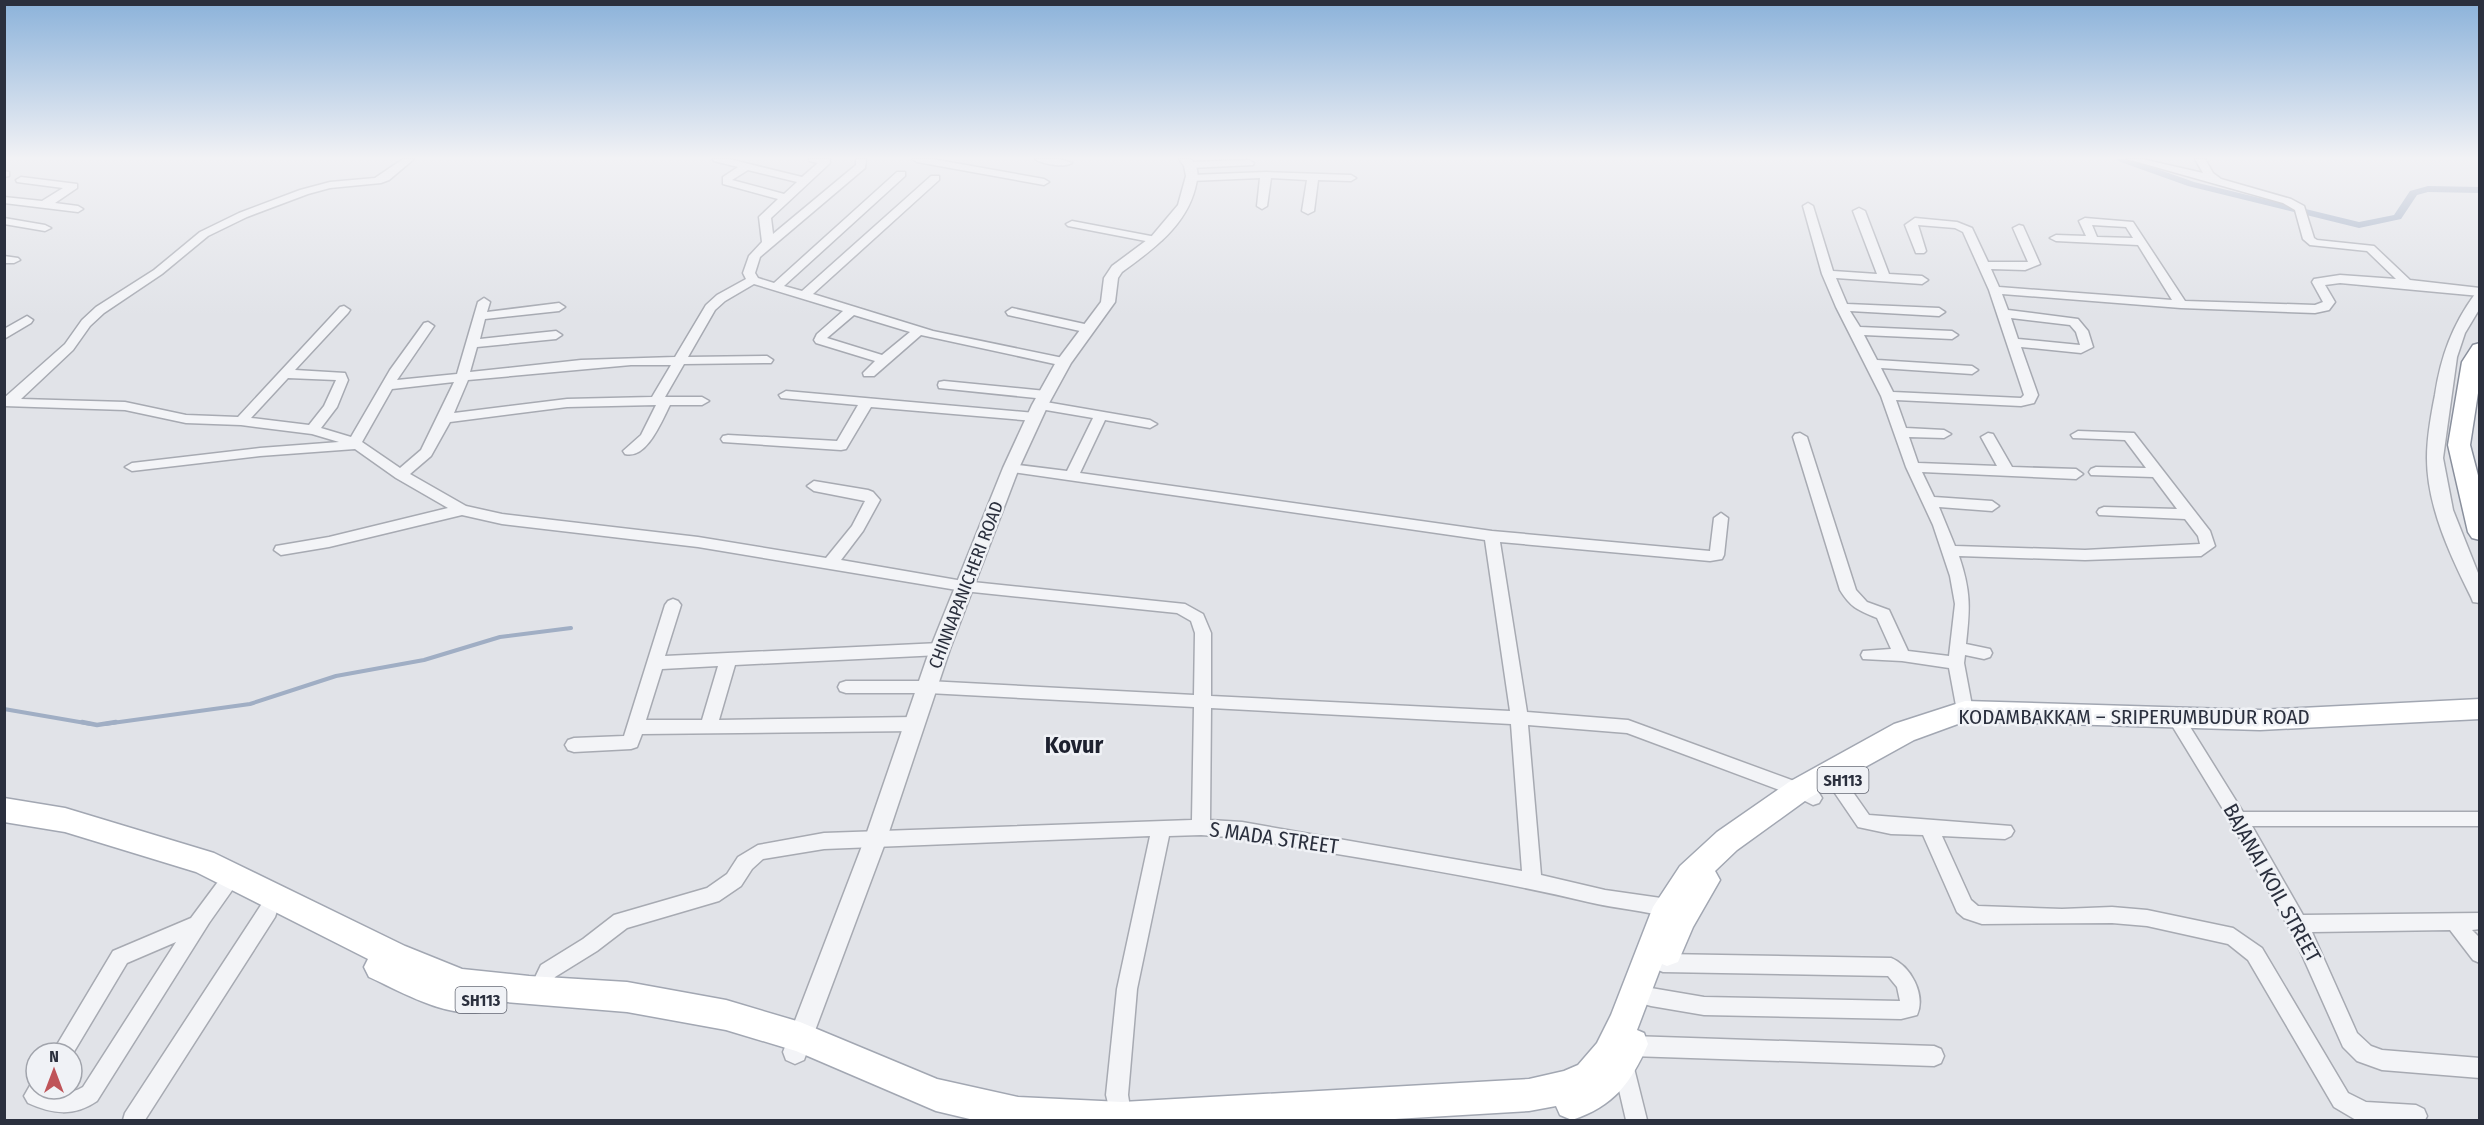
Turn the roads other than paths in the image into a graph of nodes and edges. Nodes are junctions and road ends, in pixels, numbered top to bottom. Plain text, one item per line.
1 (1859, 211) dead end
2 (252, 212) edge
3 (771, 212) edge
4 (806, 212) edge
5 (860, 212) edge
6 (898, 212) edge
7 (1179, 212) edge
8 (1810, 212) edge
9 (2300, 212) edge
10 (4, 221) edge
11 (1072, 224) dead end
12 (45, 228) dead end
13 (2019, 228) dead end
14 (2056, 238) dead end
15 (1156, 240) junction
16 (2093, 240) junction
17 (2142, 242) junction
18 (768, 243) junction
19 (1920, 251) dead end
20 (1984, 266) junction
21 (1828, 274) junction
22 (1885, 278) junction
23 (753, 280) junction
24 (1922, 280) dead end
25 (2407, 284) junction
26 (775, 288) junction
27 (1995, 291) junction
28 (2480, 292) edge
29 (803, 297) junction
30 (2480, 297) edge
31 (484, 302) dead end
32 (2181, 304) junction
33 (559, 307) dead end
34 (1842, 307) junction
35 (344, 310) dead end
36 (851, 310) junction
37 (1012, 312) dead end
38 (1940, 312) dead end
39 (2003, 313) junction
40 (480, 316) junction
41 (27, 320) dead end
42 (428, 326) dead end
43 (1089, 329) junction
44 (919, 330) junction
45 (1856, 331) junction
46 (4, 335) edge
47 (556, 335) dead end
48 (1952, 335) dead end
49 (2013, 342) junction
50 (472, 344) junction
51 (2480, 349) edge
52 (767, 360) dead end
53 (884, 360) junction
54 (679, 362) junction
55 (1064, 362) junction
56 (1873, 364) junction
57 (1972, 370) dead end
58 (869, 373) dead end
59 (287, 374) junction
60 (463, 376) junction
61 (944, 385) dead end
62 (389, 386) junction
63 (786, 395) dead end
64 (1888, 396) junction
65 (661, 401) junction
66 (702, 401) dead end
67 (7, 402) edge
68 (867, 402) junction
69 (1040, 406) junction
70 (1101, 416) junction
71 (445, 418) junction
72 (241, 422) junction
73 (1150, 424) dead end
74 (313, 430) junction
75 (1901, 432) junction
76 (1944, 434) dead end
77 (2078, 435) dead end
78 (1800, 436) dead end
79 (1988, 437) dead end
80 (728, 439) dead end
81 (355, 444) junction
82 (630, 451) dead end
83 (132, 467) dead end
84 (1913, 467) junction
85 (1011, 468) junction
86 (2007, 471) junction
87 (2096, 472) dead end
88 (2157, 473) junction
89 (2076, 474) dead end
90 (400, 475) junction
91 (1071, 477) junction
92 (814, 486) dead end
93 (1931, 502) junction
94 (1992, 506) dead end
95 (462, 510) junction
96 (2104, 512) dead end
97 (2188, 514) junction
98 (1721, 518) dead end
99 (2480, 532) edge
100 (1492, 536) junction
101 (281, 550) dead end
102 (1948, 551) junction
103 (830, 564) junction
104 (963, 586) junction
105 (2480, 597) edge
106 (673, 605) dead end
107 (940, 649) junction
108 (1984, 652) dead end
109 (1869, 655) dead end
110 (1902, 655) junction
111 (1957, 656) junction
112 (728, 660) junction
113 (654, 663) junction
114 (846, 687) dead end
115 (928, 687) junction
116 (1202, 700) junction
117 (2480, 709) edge
118 (1965, 711) junction
119 (1519, 717) junction
120 (2480, 719) edge
121 (915, 724) junction
122 (2180, 725) junction
123 (709, 726) junction
124 (636, 727) junction
125 (574, 745) dead end
126 (1816, 790) junction
127 (4, 810) edge
128 (2238, 819) junction
129 (2480, 819) edge
130 (4, 823) edge
131 (1201, 827) junction
132 (1929, 828) junction
133 (1161, 829) junction
134 (2005, 831) dead end
135 (876, 838) junction
136 (1532, 881) junction
137 (224, 890) junction
138 (268, 911) junction
139 (1675, 913) junction
140 (2480, 921) edge
141 (2456, 922) junction
142 (198, 924) junction
143 (2297, 924) junction
144 (2480, 954) edge
145 (1663, 963) junction
146 (538, 992) junction
147 (1651, 997) junction
148 (69, 1041) edge
149 (798, 1045) junction
150 (1627, 1055) junction
151 (1934, 1056) dead end
152 (2480, 1068) edge
153 (84, 1099) edge
154 (44, 1101) edge
155 (82, 1101) edge
156 (2416, 1116) dead end
157 (133, 1120) edge
158 (973, 1120) edge
159 (1122, 1120) edge
160 (1361, 1120) edge
161 (1637, 1120) edge

1 - 22 street
2 - 67 street
3 - 18 street
4 - 18 street
5 - 26 street
6 - 29 street
7 - 15 street, CHINNAPANICHERI ROAD
8 - 21 street
9 - 25 street
10 - 12 street
11 - 15 street
13 - 20 street
14 - 16 street
15 - 43 street, CHINNAPANICHERI ROAD
16 - 17 street
16 - 17 street
17 - 32 street
18 - 23 street
19 - 20 street
20 - 27 street
21 - 22 street
21 - 34 street
22 - 24 street
23 - 26 street
23 - 54 street
25 - 28 street
25 - 32 street
26 - 29 street
27 - 32 street
27 - 39 street
29 - 36 street
30 - 105 street
31 - 40 street
33 - 40 street
34 - 38 street
34 - 45 street
35 - 59 street
36 - 44 street
36 - 53 street
37 - 43 street
39 - 49 street
39 - 49 street
40 - 50 street
41 - 46 street
42 - 62 street
43 - 55 street, CHINNAPANICHERI ROAD
44 - 53 street
44 - 55 street
45 - 48 street
45 - 56 street
47 - 50 street
49 - 64 street
50 - 60 street
51 - 99 main road
52 - 54 street
53 - 58 street
54 - 60 street
54 - 65 street
55 - 69 street, CHINNAPANICHERI ROAD
56 - 57 street
56 - 64 street
59 - 72 street
59 - 74 street
60 - 62 street
60 - 71 street
61 - 69 street
62 - 81 street
63 - 68 street
64 - 75 street
65 - 66 street
65 - 71 street
65 - 82 street
67 - 72 street
68 - 69 street
68 - 80 street
69 - 70 street
69 - 85 street, CHINNAPANICHERI ROAD
70 - 73 street
70 - 91 street
71 - 90 street
72 - 74 street
74 - 81 street
75 - 76 street
75 - 84 street
77 - 88 street
78 - 110 street
79 - 86 street
81 - 83 street
81 - 90 street
84 - 86 street
84 - 93 street
85 - 91 street
85 - 104 street, CHINNAPANICHERI ROAD
86 - 89 street
87 - 88 street
88 - 97 street
90 - 95 street
91 - 100 street
92 - 103 street
93 - 94 street
93 - 102 street
95 - 101 street
95 - 103 street
96 - 97 street
97 - 102 street
98 - 100 street
100 - 119 street
102 - 111 street
103 - 104 street
104 - 107 street, CHINNAPANICHERI ROAD
104 - 116 street
106 - 113 street
107 - 112 street
107 - 115 street, CHINNAPANICHERI ROAD
108 - 111 street
109 - 110 street
110 - 111 street
111 - 118 street
112 - 113 street
112 - 123 street
113 - 124 street
114 - 115 street
115 - 116 street
115 - 121 street, CHINNAPANICHERI ROAD
116 - 119 street
116 - 131 street
117 - 122 main road, KODAMBAKKAM – SRIPERUMBUDUR ROAD / SH113
118 - 122 main road, KODAMBAKKAM – SRIPERUMBUDUR ROAD / SH113
118 - 126 main road, KODAMBAKKAM – SRIPERUMBUDUR ROAD / SH113
119 - 126 street
119 - 136 street
120 - 122 main road, KODAMBAKKAM – SRIPERUMBUDUR ROAD / SH113
121 - 123 street
121 - 135 street, CHINNAPANICHERI ROAD
122 - 126 main road, KODAMBAKKAM – SRIPERUMBUDUR ROAD / SH113
122 - 128 street, BAJANAI KOIL STREET
123 - 124 street
124 - 125 street
126 - 132 street
126 - 139 main road, KODAMBAKKAM – SRIPERUMBUDUR ROAD / SH113
127 - 146 main road, KODAMBAKKAM – SRIPERUMBUDUR ROAD / SH113
128 - 129 street
128 - 143 street, BAJANAI KOIL STREET
130 - 137 main road, KODAMBAKKAM – SRIPERUMBUDUR ROAD / SH113
131 - 133 street, S MADA STREET
131 - 136 street, S MADA STREET
132 - 134 street
132 - 156 street
133 - 135 street, S MADA STREET
133 - 159 street
135 - 146 street, S MADA STREET
135 - 149 street, CHINNAPANICHERI ROAD
136 - 139 street, S MADA STREET
137 - 138 main road, KODAMBAKKAM – SRIPERUMBUDUR ROAD / SH113
137 - 142 street
138 - 149 main road, KODAMBAKKAM – SRIPERUMBUDUR ROAD / SH113
138 - 157 street
139 - 145 main road, KODAMBAKKAM – SRIPERUMBUDUR ROAD / SH113
139 - 159 main road, KODAMBAKKAM – SRIPERUMBUDUR ROAD / SH113
140 - 141 street
141 - 143 street
141 - 144 street
142 - 148 street
142 - 153 street
143 - 152 street, BAJANAI KOIL STREET
145 - 147 main road, KODAMBAKKAM – SRIPERUMBUDUR ROAD / SH113
145 - 147 street
146 - 149 main road, KODAMBAKKAM – SRIPERUMBUDUR ROAD / SH113
147 - 150 main road, KODAMBAKKAM – SRIPERUMBUDUR ROAD / SH113
149 - 158 main road, KODAMBAKKAM – SRIPERUMBUDUR ROAD / SH113
149 - 159 main road, KODAMBAKKAM – SRIPERUMBUDUR ROAD / SH113
150 - 151 street
150 - 160 main road, KODAMBAKKAM – SRIPERUMBUDUR ROAD / SH113
150 - 161 street
154 - 155 street

